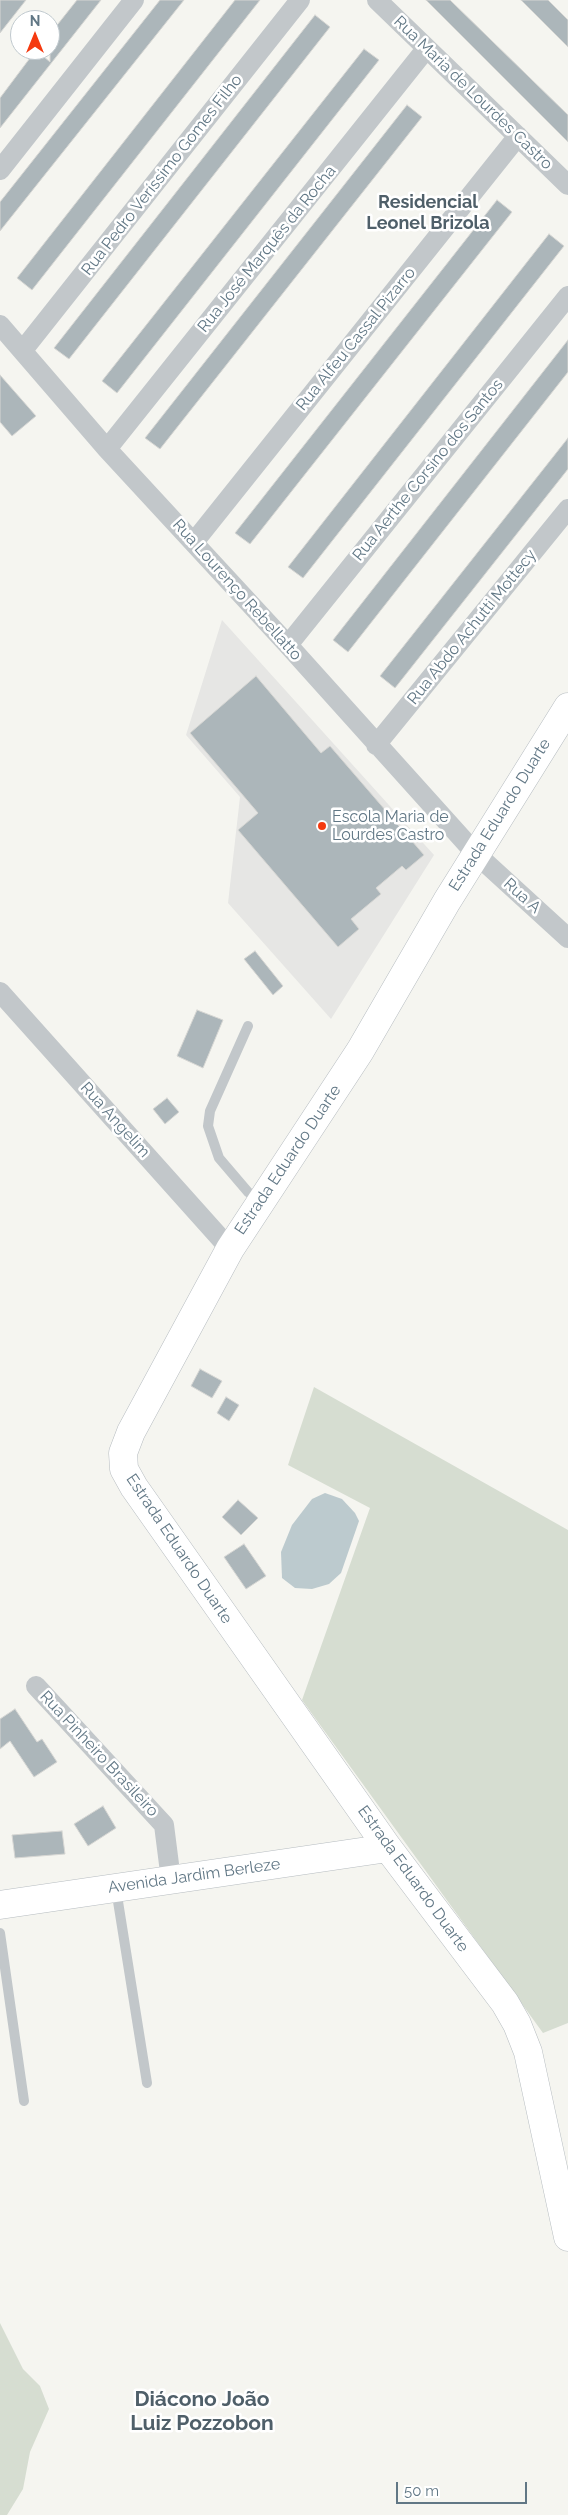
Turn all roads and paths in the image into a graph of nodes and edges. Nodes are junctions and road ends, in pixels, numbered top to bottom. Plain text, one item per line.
1 (134, 0) edge
2 (300, 0) edge
3 (378, 0) edge
4 (426, 49) junction
5 (518, 136) junction
6 (0, 170) edge
7 (568, 185) edge
8 (568, 296) edge
9 (0, 325) edge
10 (23, 350) junction
11 (107, 449) junction
12 (568, 509) edge
13 (194, 542) junction
14 (288, 645) junction
15 (568, 707) edge
16 (376, 745) junction
17 (476, 854) junction
18 (568, 938) edge
19 (0, 992) edge
20 (248, 1026) dead end
21 (260, 1202) junction
22 (230, 1249) junction
23 (36, 1686) dead end
24 (388, 1848) junction
25 (170, 1880) junction
26 (116, 1888) junction
27 (0, 1905) edge
28 (0, 1933) edge
29 (147, 2083) dead end
30 (24, 2100) dead end
31 (568, 2237) edge

1 - 6 street
2 - 10 street, Rua Pedro Veríssimo Gomes Filho
3 - 4 street, Rua Maria de Lourdes Castro
4 - 5 street, Rua Maria de Lourdes Castro
4 - 11 street, Rua José Marquês da Rocha
5 - 7 street, Rua Maria de Lourdes Castro
5 - 13 street, Rua Alfeu Cassal Pizarro
8 - 14 street, Rua Aerthe Corsino dos Santos
9 - 10 street, Rua Lourenço Rebellatto
10 - 11 street, Rua Lourenço Rebellatto
11 - 13 street, Rua Lourenço Rebellatto
12 - 16 street, Rua Abdo Achutti Mottecy
13 - 14 street, Rua Lourenço Rebellatto
14 - 16 street, Rua Lourenço Rebellatto
15 - 17 street, Estrada Eduardo Duarte
16 - 17 street, Rua Lourenço Rebellatto
17 - 18 street, Rua A
17 - 21 street, Estrada Eduardo Duarte
19 - 22 street, Rua Angelim
20 - 21 lane
21 - 22 street, Estrada Eduardo Duarte
22 - 24 street, Estrada Eduardo Duarte
23 - 25 street, Rua Pinheiro Brasileiro
24 - 25 street, Avenida Jardim Berleze
24 - 31 street, Estrada Eduardo Duarte
25 - 26 street, Avenida Jardim Berleze
26 - 27 street, Avenida Jardim Berleze
26 - 29 lane
28 - 30 lane

